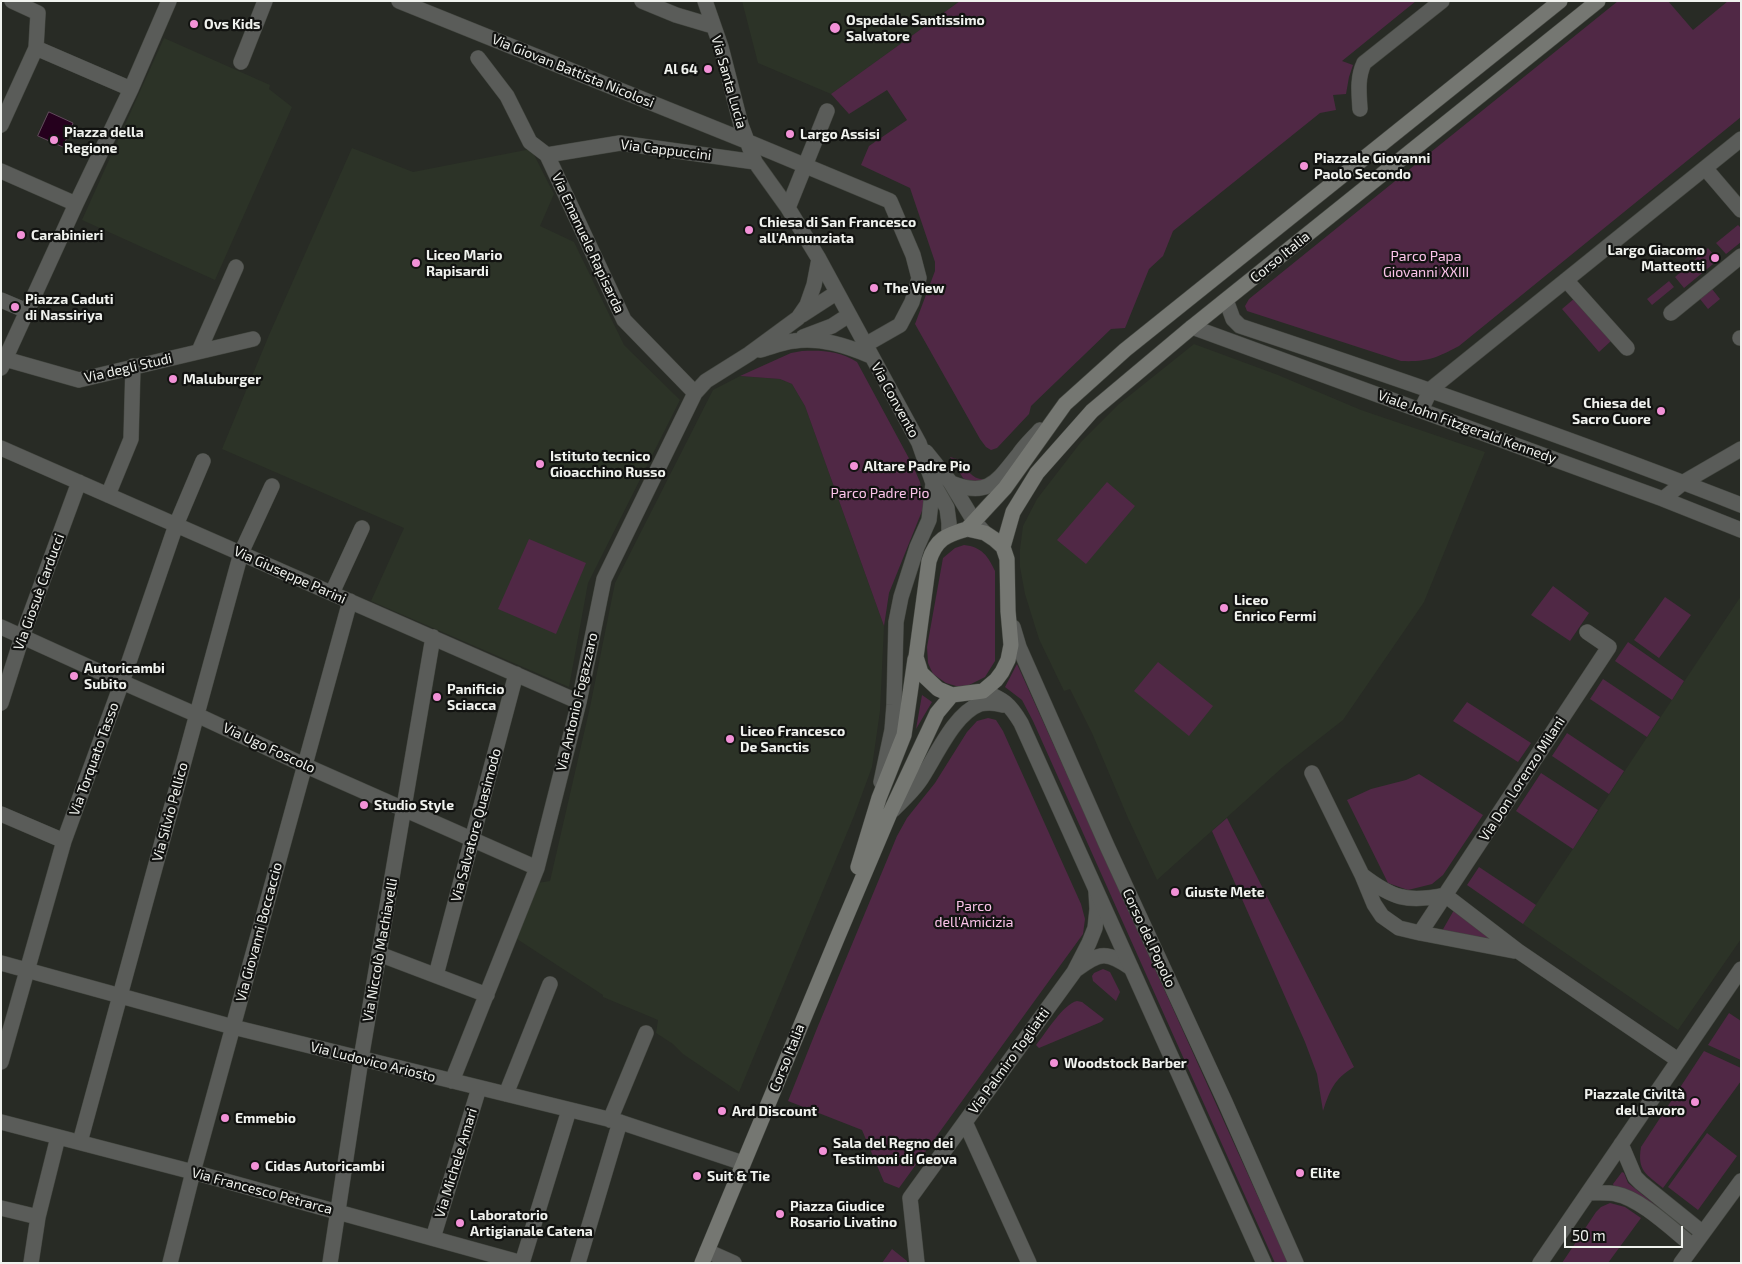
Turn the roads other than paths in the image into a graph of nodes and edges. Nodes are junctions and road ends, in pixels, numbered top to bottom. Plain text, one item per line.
1 (12, 1) edge
2 (169, 1) edge
3 (265, 1) edge
4 (399, 1) edge
5 (642, 1) edge
6 (705, 1) edge
7 (1442, 1) edge
8 (1560, 1) edge
9 (1598, 1) edge
10 (713, 26) junction
11 (36, 48) junction
12 (478, 58) dead end
13 (241, 62) dead end
14 (131, 89) junction
15 (1360, 109) dead end
16 (827, 111) dead end
17 (1, 125) edge
18 (1741, 139) edge
19 (746, 141) junction
20 (547, 155) junction
21 (755, 162) junction
22 (805, 166) junction
23 (1705, 168) junction
24 (1, 171) edge
25 (76, 204) junction
26 (788, 208) junction
27 (1741, 210) edge
28 (1741, 256) edge
29 (819, 259) junction
30 (236, 267) dead end
31 (1566, 280) junction
32 (836, 293) junction
33 (1, 300) edge
34 (1226, 300) junction
35 (26, 311) junction
36 (1671, 313) dead end
37 (849, 315) junction
38 (798, 318) junction
39 (1192, 328) junction
40 (253, 339) dead end
41 (794, 341) junction
42 (1627, 348) dead end
43 (199, 351) junction
44 (868, 351) junction
45 (749, 354) junction
46 (3, 363) edge
47 (133, 366) junction
48 (1431, 389) junction
49 (695, 393) junction
50 (1065, 404) junction
51 (1421, 410) junction
52 (919, 443) junction
53 (1, 448) edge
54 (1741, 449) edge
55 (203, 461) dead end
56 (79, 482) junction
57 (1684, 482) junction
58 (933, 483) junction
59 (951, 483) junction
60 (272, 486) dead end
61 (108, 495) junction
62 (1663, 499) junction
63 (1741, 505) edge
64 (176, 525) junction
65 (971, 525) junction
66 (362, 528) dead end
67 (1741, 530) edge
68 (948, 534) junction
69 (1003, 547) junction
70 (241, 553) junction
71 (332, 593) junction
72 (350, 601) junction
73 (1008, 611) junction
74 (1, 627) edge
75 (1587, 632) dead end
76 (22, 637) junction
77 (433, 638) junction
78 (916, 656) junction
79 (516, 674) junction
80 (122, 682) junction
81 (983, 691) junction
82 (952, 695) junction
83 (579, 702) junction
84 (1, 703) edge
85 (1011, 707) junction
86 (197, 715) junction
87 (304, 765) junction
88 (1312, 773) dead end
89 (879, 798) junction
90 (404, 808) junction
91 (890, 813) junction
92 (1, 814) edge
93 (472, 839) junction
94 (64, 841) junction
95 (537, 868) junction
96 (1362, 875) junction
97 (1096, 890) junction
98 (1445, 895) junction
99 (1420, 933) junction
100 (838, 936) junction
101 (1518, 951) junction
102 (379, 954) junction
103 (1, 963) edge
104 (1131, 968) junction
105 (1741, 969) edge
106 (27, 970) junction
107 (1074, 972) junction
108 (436, 975) junction
109 (550, 984) dead end
110 (487, 995) junction
111 (120, 996) junction
112 (233, 1027) junction
113 (646, 1033) dead end
114 (361, 1059) junction
115 (1678, 1060) junction
116 (1, 1062) edge
117 (452, 1081) junction
118 (479, 1088) junction
119 (506, 1094) junction
120 (569, 1110) junction
121 (615, 1121) junction
122 (1, 1122) edge
123 (965, 1122) junction
124 (58, 1137) junction
125 (80, 1142) junction
126 (1621, 1144) junction
127 (743, 1163) junction
128 (193, 1172) junction
129 (1741, 1181) edge
130 (1588, 1193) junction
131 (1, 1208) edge
132 (338, 1212) junction
133 (1676, 1212) junction
134 (38, 1218) junction
135 (1666, 1224) junction
136 (1703, 1233) junction
137 (434, 1238) junction
138 (1693, 1246) junction
139 (474, 1256) edge
140 (705, 1257) edge
141 (31, 1263) edge
142 (170, 1263) edge
143 (330, 1263) edge
144 (522, 1263) edge
145 (578, 1263) edge
146 (734, 1263) edge
147 (917, 1263) edge
148 (1029, 1263) edge
149 (1264, 1263) edge
150 (1296, 1263) edge
151 (1540, 1263) edge
152 (1681, 1263) edge

1 - 11 street
2 - 14 street
3 - 13 street
4 - 19 street, Via Giovan Battista Nicolosi
5 - 10 street
6 - 10 street, Via Santa Lucia
7 - 15 street
8 - 50 main road, Corso Italia
9 - 34 main road, Corso Italia
10 - 19 street, Via Santa Lucia
11 - 14 street
11 - 17 street
12 - 20 street
14 - 25 street
16 - 22 street
18 - 23 street
19 - 21 street, Via Santa Lucia
19 - 22 street, Via Giovan Battista Nicolosi
20 - 21 street, Via Cappuccini
20 - 49 street, Via Emanuele Rapisarda
21 - 26 street
22 - 26 street
22 - 44 street, Via Giovan Battista Nicolosi
23 - 27 street
23 - 31 street
24 - 25 street
25 - 35 street
26 - 29 street
28 - 36 street
29 - 32 street, Via Convento
29 - 38 street
30 - 43 street
31 - 42 street
31 - 48 street
32 - 37 street, Via Convento
32 - 38 street
33 - 35 street
34 - 39 main road, Corso Italia
34 - 48 street, Viale John Fitzgerald Kennedy
35 - 46 street
37 - 41 street
37 - 44 street, Via Convento
38 - 45 street
39 - 51 street, Viale John Fitzgerald Kennedy
39 - 69 main road, Corso Italia
40 - 43 street, Via degli Studi
41 - 44 street
41 - 45 street
43 - 47 street, Via degli Studi
44 - 52 street, Via Convento
45 - 49 street, Via Antonio Fogazzaro
46 - 47 street, Via degli Studi
47 - 61 street
48 - 51 street
48 - 57 street, Viale John Fitzgerald Kennedy
49 - 83 street, Via Antonio Fogazzaro
50 - 59 street
50 - 65 main road, Corso Italia
51 - 62 street, Viale John Fitzgerald Kennedy
52 - 58 street
52 - 59 street
53 - 56 street, Via Giuseppe Parini
54 - 57 street
55 - 64 street, Via Torquato Tasso
56 - 61 street, Via Giuseppe Parini
56 - 76 street, Via Giosuè Carducci
57 - 62 street
57 - 63 street, Viale John Fitzgerald Kennedy
58 - 68 street
58 - 89 street
59 - 65 street
60 - 70 street, Via Silvio Pellico
61 - 64 street, Via Giuseppe Parini
62 - 67 street, Viale John Fitzgerald Kennedy
64 - 70 street, Via Giuseppe Parini
64 - 80 street, Via Torquato Tasso
65 - 68 main road
65 - 69 main road
66 - 71 street
68 - 78 main road
69 - 73 main road
70 - 71 street, Via Giuseppe Parini
70 - 86 street, Via Silvio Pellico
71 - 72 street, Via Giuseppe Parini
72 - 77 street, Via Giuseppe Parini
72 - 87 street, Via Giovanni Boccaccio
73 - 81 main road
73 - 150 street, Corso del Popolo
74 - 76 street, Via Ugo Foscolo
75 - 98 street, Via Don Lorenzo Milani
76 - 80 street, Via Ugo Foscolo
76 - 84 street, Via Giosuè Carducci
77 - 79 street, Via Giuseppe Parini
77 - 90 street, Via Niccolò Machiavelli
78 - 82 main road
78 - 89 main road
79 - 83 street, Via Giuseppe Parini
79 - 93 street, Via Salvatore Quasimodo
80 - 86 street, Via Ugo Foscolo
80 - 94 street, Via Torquato Tasso
81 - 82 main road
81 - 85 street, Corso del Popolo
82 - 91 main road
83 - 95 street, Via Antonio Fogazzaro
85 - 91 street
85 - 97 street, Corso del Popolo
86 - 87 street, Via Ugo Foscolo
86 - 111 street, Via Silvio Pellico
87 - 90 street, Via Ugo Foscolo
87 - 112 street, Via Giovanni Boccaccio
88 - 96 street
89 - 100 main road
90 - 93 street, Via Ugo Foscolo
90 - 102 street, Via Niccolò Machiavelli
91 - 100 main road
92 - 94 street
93 - 95 street, Via Ugo Foscolo
93 - 108 street, Via Salvatore Quasimodo
94 - 106 street, Via Torquato Tasso
95 - 110 street, Via Antonio Fogazzaro
96 - 98 street
96 - 99 street
97 - 104 street, Corso del Popolo
97 - 107 street
98 - 99 street, Via Don Lorenzo Milani
98 - 101 street
99 - 101 street
100 - 127 main road, Corso Italia
101 - 115 street
102 - 108 street
102 - 114 street, Via Niccolò Machiavelli
103 - 106 street, Via Ludovico Ariosto
104 - 107 street
104 - 149 street, Corso del Popolo
105 - 115 street
106 - 111 street, Via Ludovico Ariosto
106 - 116 street, Via Torquato Tasso
107 - 123 street, Via Palmiro Togliatti
108 - 110 street
109 - 119 street
110 - 117 street, Via Antonio Fogazzaro
111 - 112 street, Via Ludovico Ariosto
111 - 125 street, Via Silvio Pellico
112 - 114 street, Via Ludovico Ariosto
112 - 128 street, Via Giovanni Boccaccio
113 - 121 street
114 - 117 street, Via Ludovico Ariosto
114 - 132 street, Via Niccolò Machiavelli
115 - 126 street
117 - 118 street, Via Ludovico Ariosto
118 - 119 street, Via Ludovico Ariosto
118 - 137 street, Via Michele Amari
119 - 120 street, Via Ludovico Ariosto
120 - 121 street, Via Ludovico Ariosto
120 - 144 street
121 - 127 street, Via Ludovico Ariosto
121 - 145 street
122 - 124 street, Via Francesco Petrarca
123 - 147 street
123 - 148 street, Via Palmiro Togliatti
124 - 125 street, Via Francesco Petrarca
124 - 134 street
125 - 128 street, Via Francesco Petrarca
126 - 130 street
126 - 133 street
127 - 140 main road, Corso Italia
128 - 132 street, Via Francesco Petrarca
128 - 142 street, Via Giovanni Boccaccio
129 - 136 street
130 - 135 street
130 - 151 street
131 - 134 street
132 - 137 street, Via Francesco Petrarca
132 - 143 street, Via Niccolò Machiavelli
133 - 135 street
133 - 136 street
134 - 141 street
135 - 138 street
136 - 138 street
137 - 139 street, Via Francesco Petrarca
138 - 152 street
139 - 144 street, Via Francesco Petrarca
140 - 146 street

